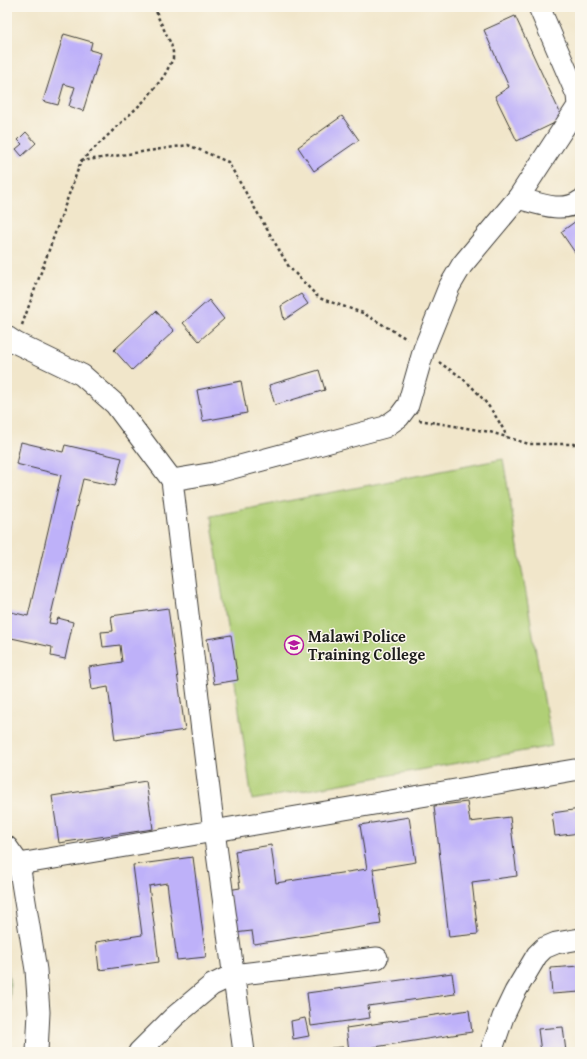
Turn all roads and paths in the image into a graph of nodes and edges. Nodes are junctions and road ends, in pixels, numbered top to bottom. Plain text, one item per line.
1 (155, 7) edge
2 (539, 7) edge
3 (579, 107) edge
4 (81, 161) junction
5 (518, 198) junction
6 (580, 201) edge
7 (289, 267) dead end
8 (12, 340) edge
9 (399, 417) junction
10 (580, 444) edge
11 (172, 480) junction
12 (574, 770) dead end
13 (214, 830) junction
14 (7, 847) edge
15 (19, 864) junction
16 (580, 939) edge
17 (377, 958) dead end
18 (233, 975) junction
19 (37, 1052) edge
20 (139, 1052) edge
21 (244, 1052) edge
22 (491, 1052) edge

1 - 4 path
2 - 3 street
3 - 5 street
4 - 7 path
4 - 8 path
5 - 6 street
5 - 9 street
8 - 11 street
9 - 10 path
9 - 11 street
11 - 13 street
12 - 13 street
13 - 15 street
13 - 18 street
14 - 15 street
15 - 19 street
16 - 22 street
17 - 18 street
18 - 20 street
18 - 21 street

